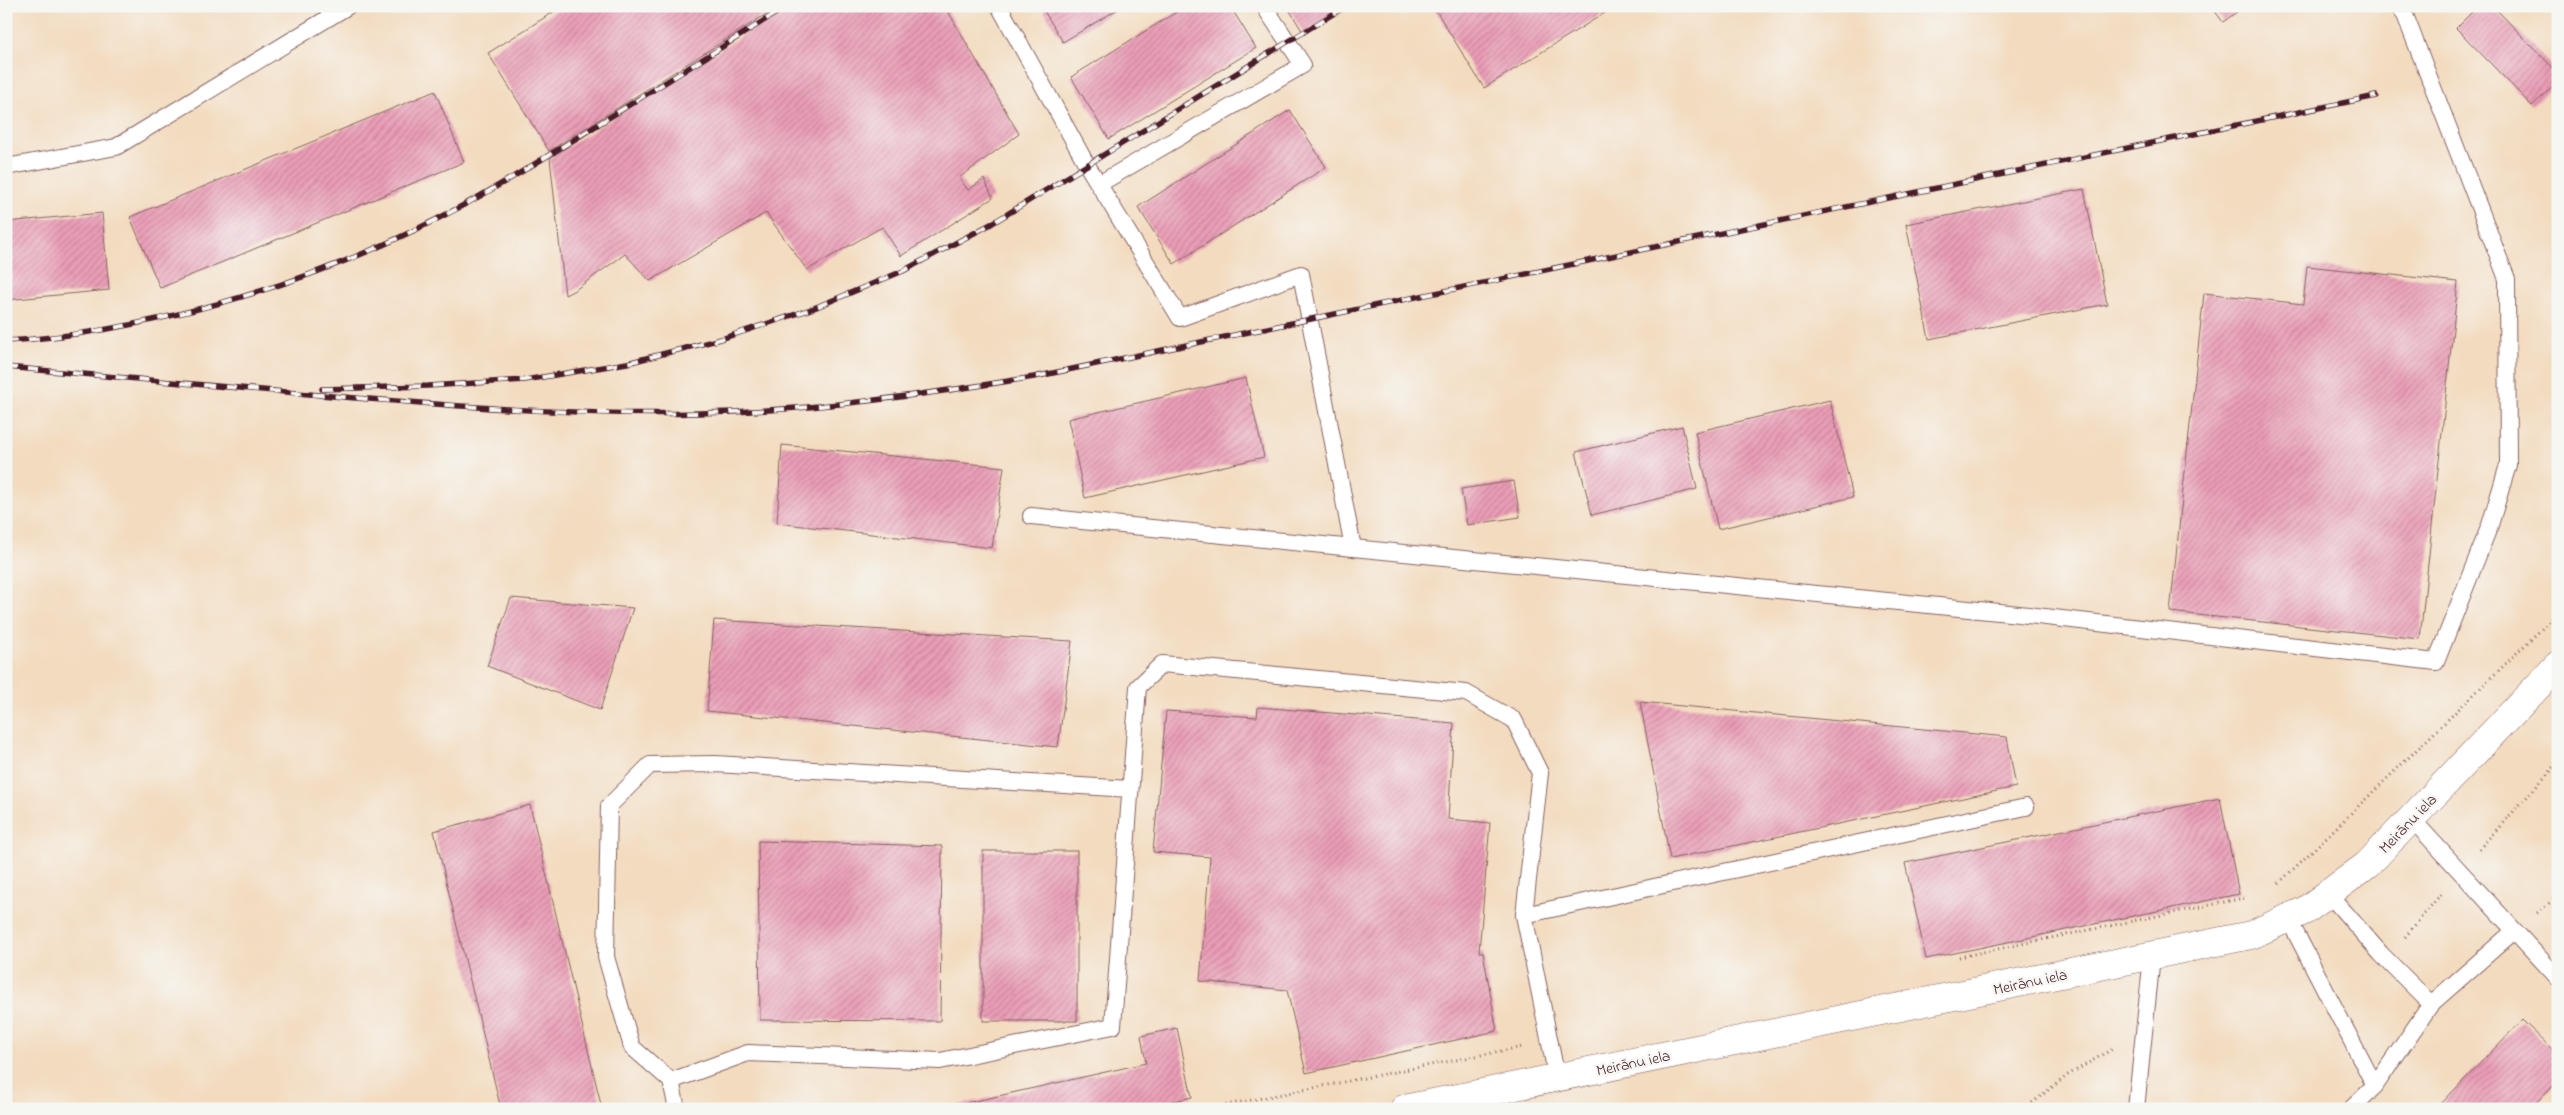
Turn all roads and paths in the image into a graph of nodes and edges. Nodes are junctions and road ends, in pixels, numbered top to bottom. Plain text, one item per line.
1 (348, 6) edge
2 (999, 6) edge
3 (1264, 6) edge
4 (2398, 6) edge
5 (6, 167) edge
6 (1099, 184) junction
7 (1031, 516) dead end
8 (1353, 548) junction
9 (2558, 614) edge
10 (2558, 665) edge
11 (1130, 789) junction
12 (2026, 807) dead end
13 (2411, 818) junction
14 (2271, 888) dead end
15 (2328, 893) junction
16 (2253, 896) dead end
17 (1524, 915) junction
18 (2288, 918) junction
19 (2514, 931) junction
20 (2152, 956) junction
21 (1951, 958) dead end
22 (2558, 978) edge
23 (2431, 1004) junction
24 (1550, 1041) junction
25 (2143, 1041) junction
26 (1558, 1078) junction
27 (671, 1081) junction
28 (2375, 1086) junction
29 (677, 1109) edge
30 (1206, 1109) edge
31 (1404, 1109) edge
32 (2024, 1109) edge
33 (2136, 1109) edge
34 (2351, 1109) edge

1 - 5 lane
2 - 6 lane
3 - 6 lane
4 - 8 lane
6 - 8 lane
7 - 8 lane
9 - 14 path
10 - 13 street, Meirānu iela
11 - 17 lane
11 - 27 lane
11 - 27 lane
12 - 17 lane
13 - 15 street, Meirānu iela
13 - 19 lane
15 - 18 street, Meirānu iela
15 - 23 lane
16 - 21 path
17 - 24 lane
18 - 20 street, Meirānu iela
18 - 28 lane
19 - 22 lane
19 - 23 lane
20 - 25 lane
20 - 26 street, Meirānu iela
23 - 28 lane
24 - 26 lane
24 - 30 path
25 - 32 path
25 - 33 lane
26 - 31 street, Meirānu iela
27 - 29 lane
28 - 34 lane

